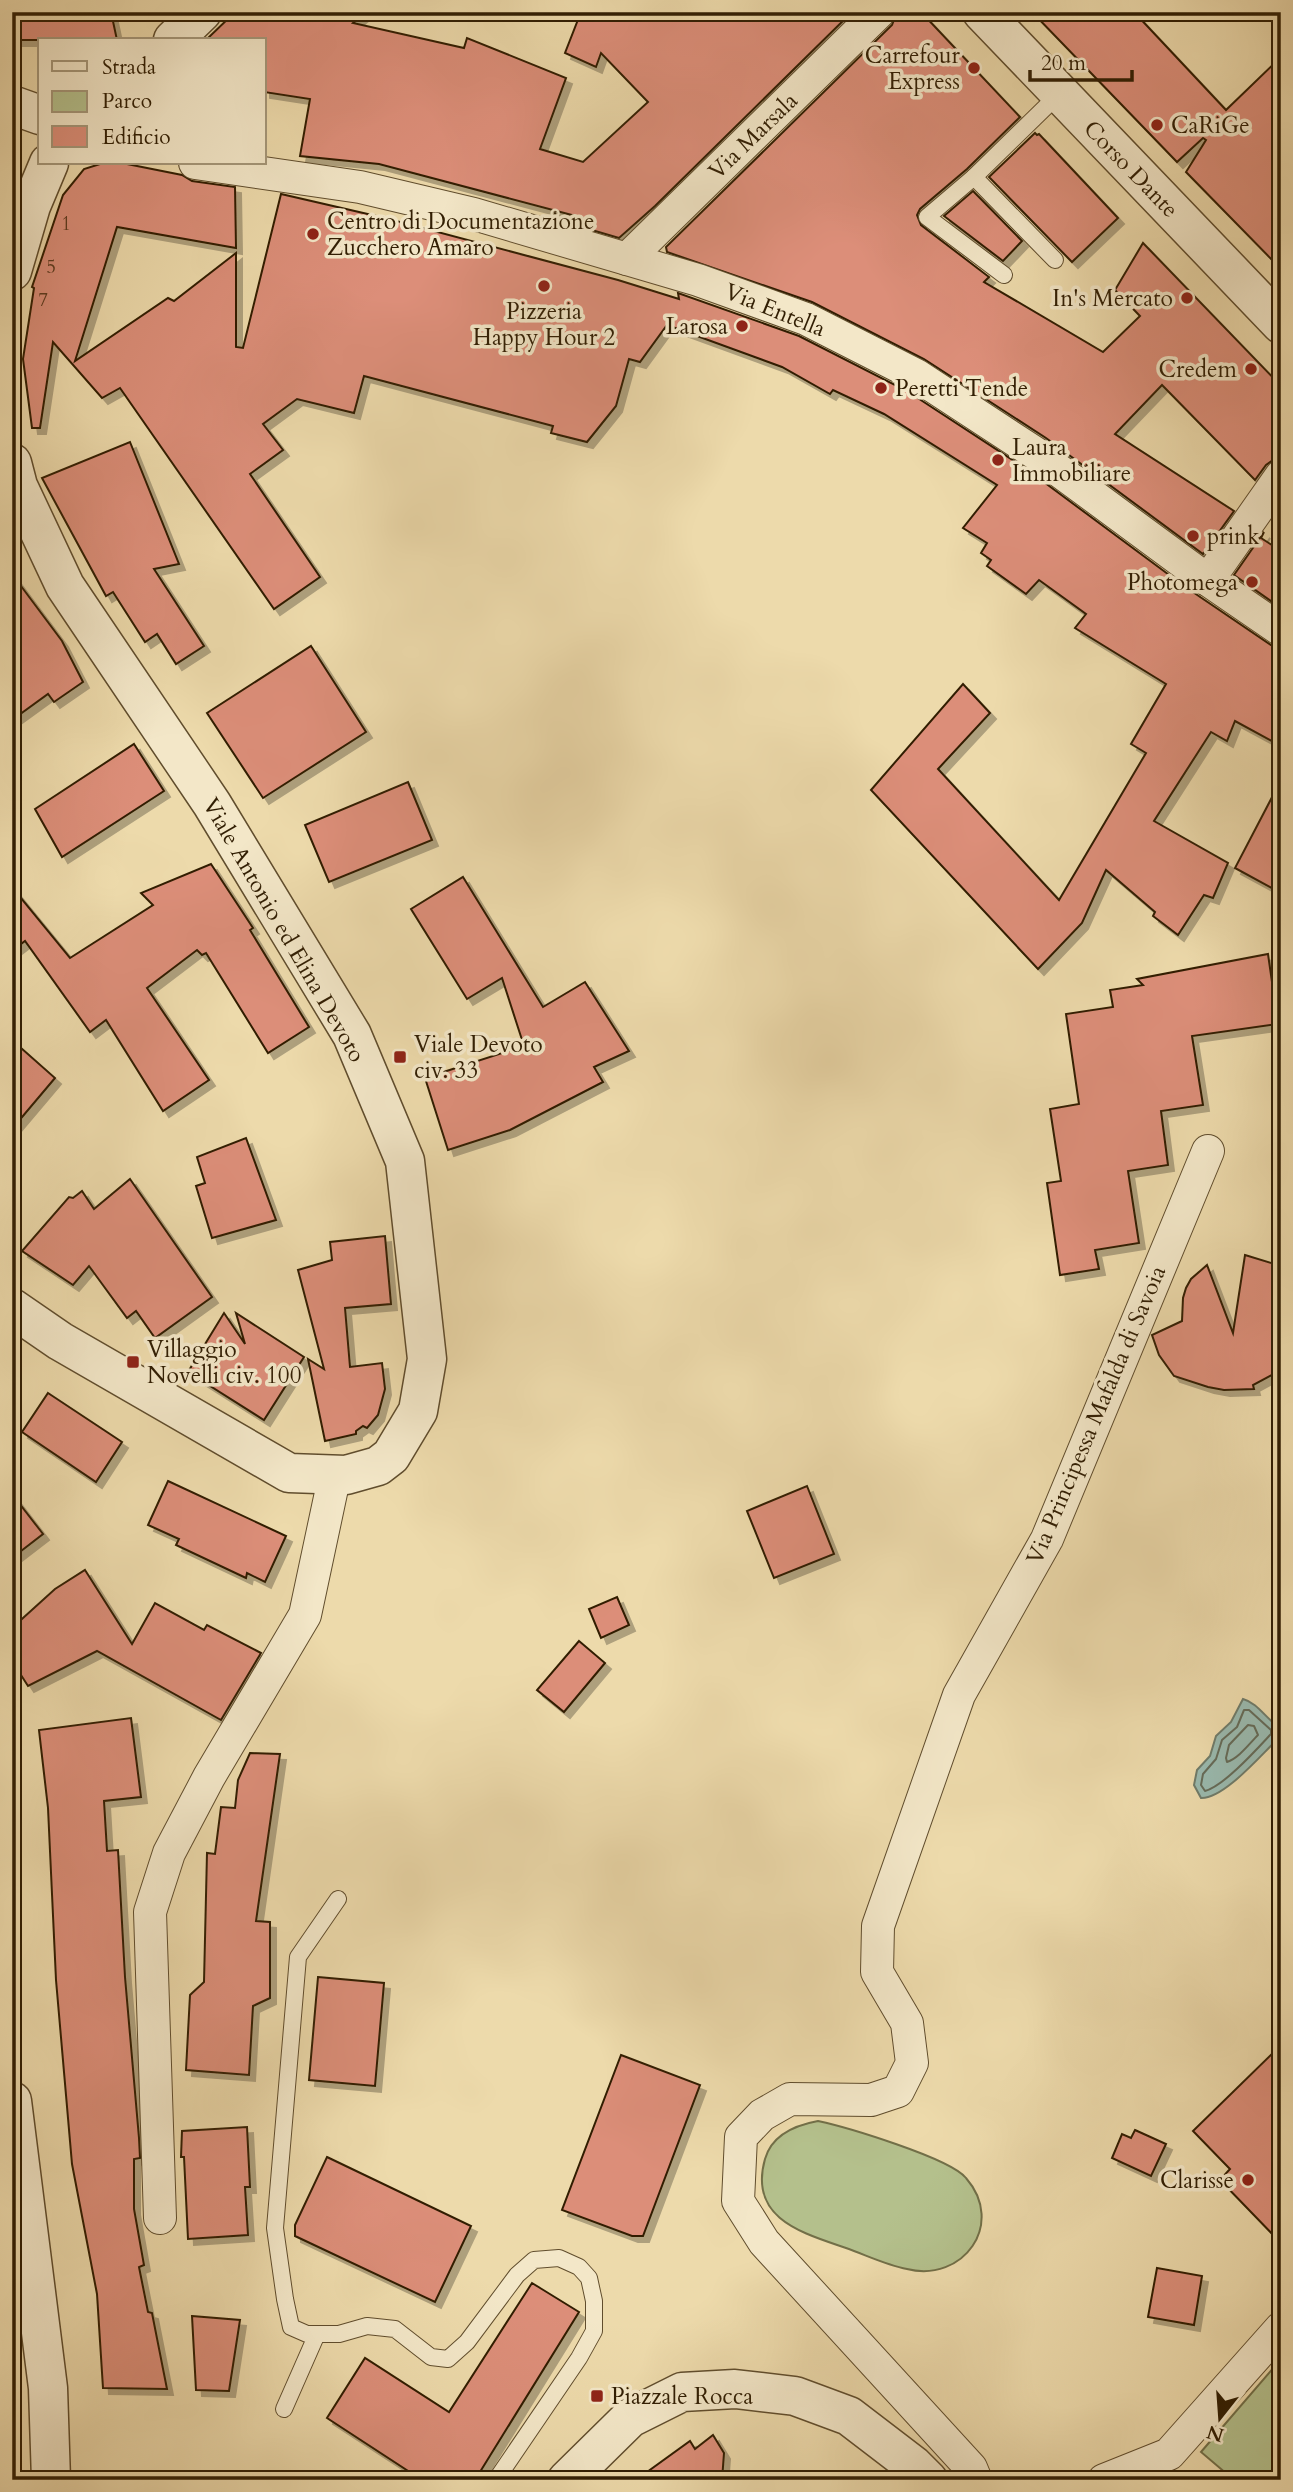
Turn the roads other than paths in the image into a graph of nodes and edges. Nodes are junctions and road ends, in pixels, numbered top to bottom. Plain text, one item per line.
1 (202, 12) edge
2 (879, 12) edge
3 (982, 12) edge
4 (175, 38) edge
5 (1059, 94) junction
6 (12, 105) edge
7 (38, 114) edge
8 (49, 164) edge
9 (202, 164) edge
10 (974, 177) junction
11 (627, 259) junction
12 (1055, 260) dead end
13 (12, 271) edge
14 (1004, 275) dead end
15 (1281, 324) edge
16 (12, 463) edge
17 (1281, 476) edge
18 (1208, 580) junction
19 (1281, 630) edge
20 (1209, 1151) dead end
21 (12, 1308) edge
22 (335, 1474) junction
23 (338, 1899) dead end
24 (12, 2101) edge
25 (160, 2218) dead end
26 (1281, 2328) edge
27 (317, 2334) junction
28 (284, 2409) dead end
29 (51, 2480) edge
30 (496, 2480) edge
31 (567, 2480) edge
32 (928, 2480) edge
33 (976, 2480) edge
34 (1104, 2480) edge

1 - 4 street
2 - 11 street, Via Marsala
3 - 5 street, Corso Dante
5 - 10 lane
5 - 15 street, Corso Dante
6 - 7 street
8 - 13 street
9 - 11 street, Via Entella
10 - 12 lane
10 - 14 lane
11 - 18 street, Via Entella
16 - 22 street, Viale Antonio ed Elina Devoto
17 - 18 street
18 - 19 street, Via Entella
20 - 33 street, Via Principessa Mafalda di Savoia
21 - 22 street, Viale Antonio ed Elina Devoto
22 - 25 street
23 - 27 lane
24 - 29 street
26 - 34 street
27 - 28 lane
27 - 30 lane
31 - 32 street

